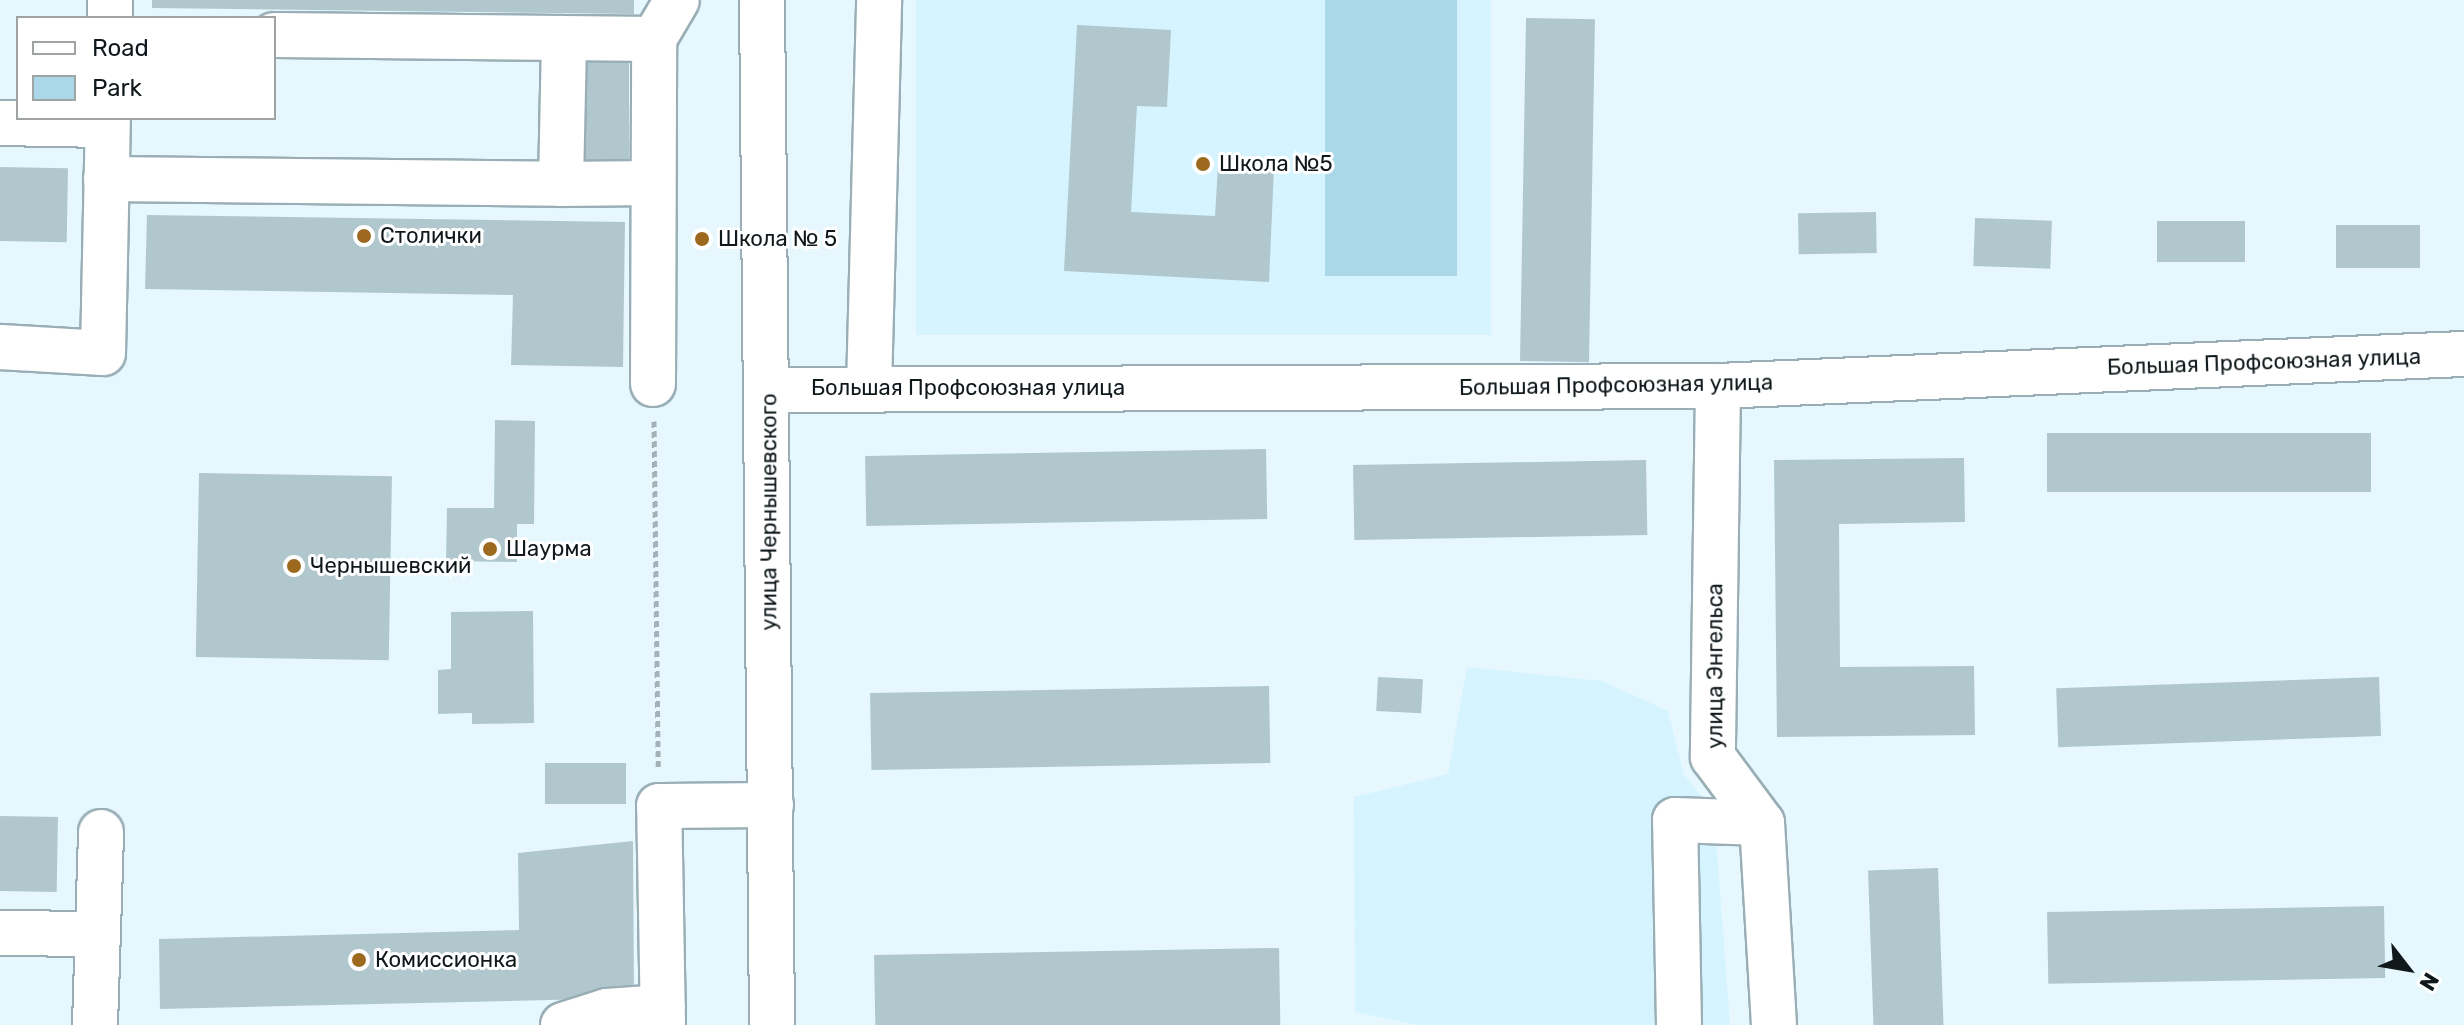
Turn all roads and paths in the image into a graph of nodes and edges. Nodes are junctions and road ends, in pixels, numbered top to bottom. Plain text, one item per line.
1 (677, 0) edge
2 (762, 0) edge
3 (879, 0) edge
4 (276, 35) edge
5 (564, 38) junction
6 (654, 39) junction
7 (108, 121) edge
8 (0, 123) edge
9 (106, 179) junction
10 (652, 183) junction
11 (561, 184) junction
12 (0, 347) edge
13 (2464, 354) edge
14 (653, 384) joint
15 (1718, 386) junction
16 (869, 388) junction
17 (768, 390) junction
18 (771, 805) junction
19 (659, 806) junction
20 (1762, 823) junction
21 (101, 832) dead end
22 (0, 933) edge
23 (98, 934) junction
24 (663, 1016) edge
25 (95, 1025) edge
26 (563, 1025) edge
27 (772, 1025) edge
28 (1679, 1025) edge
29 (1774, 1025) edge

1 - 6 street
2 - 17 street, улица Чернышевского
3 - 16 street
4 - 5 street
5 - 6 street
5 - 11 street
6 - 10 street
7 - 8 street
7 - 9 street
9 - 11 street
9 - 12 street
10 - 11 street
10 - 14 street
13 - 15 street, Большая Профсоюзная улица
14 - 19 path
15 - 16 street, Большая Профсоюзная улица
15 - 20 street, улица Энгельса
16 - 17 street, Большая Профсоюзная улица
17 - 18 street, улица Чернышевского
18 - 19 street
18 - 27 street, улица Чернышевского
19 - 24 street
20 - 28 street
20 - 29 street
21 - 23 street
22 - 23 street
23 - 25 street
24 - 26 street

